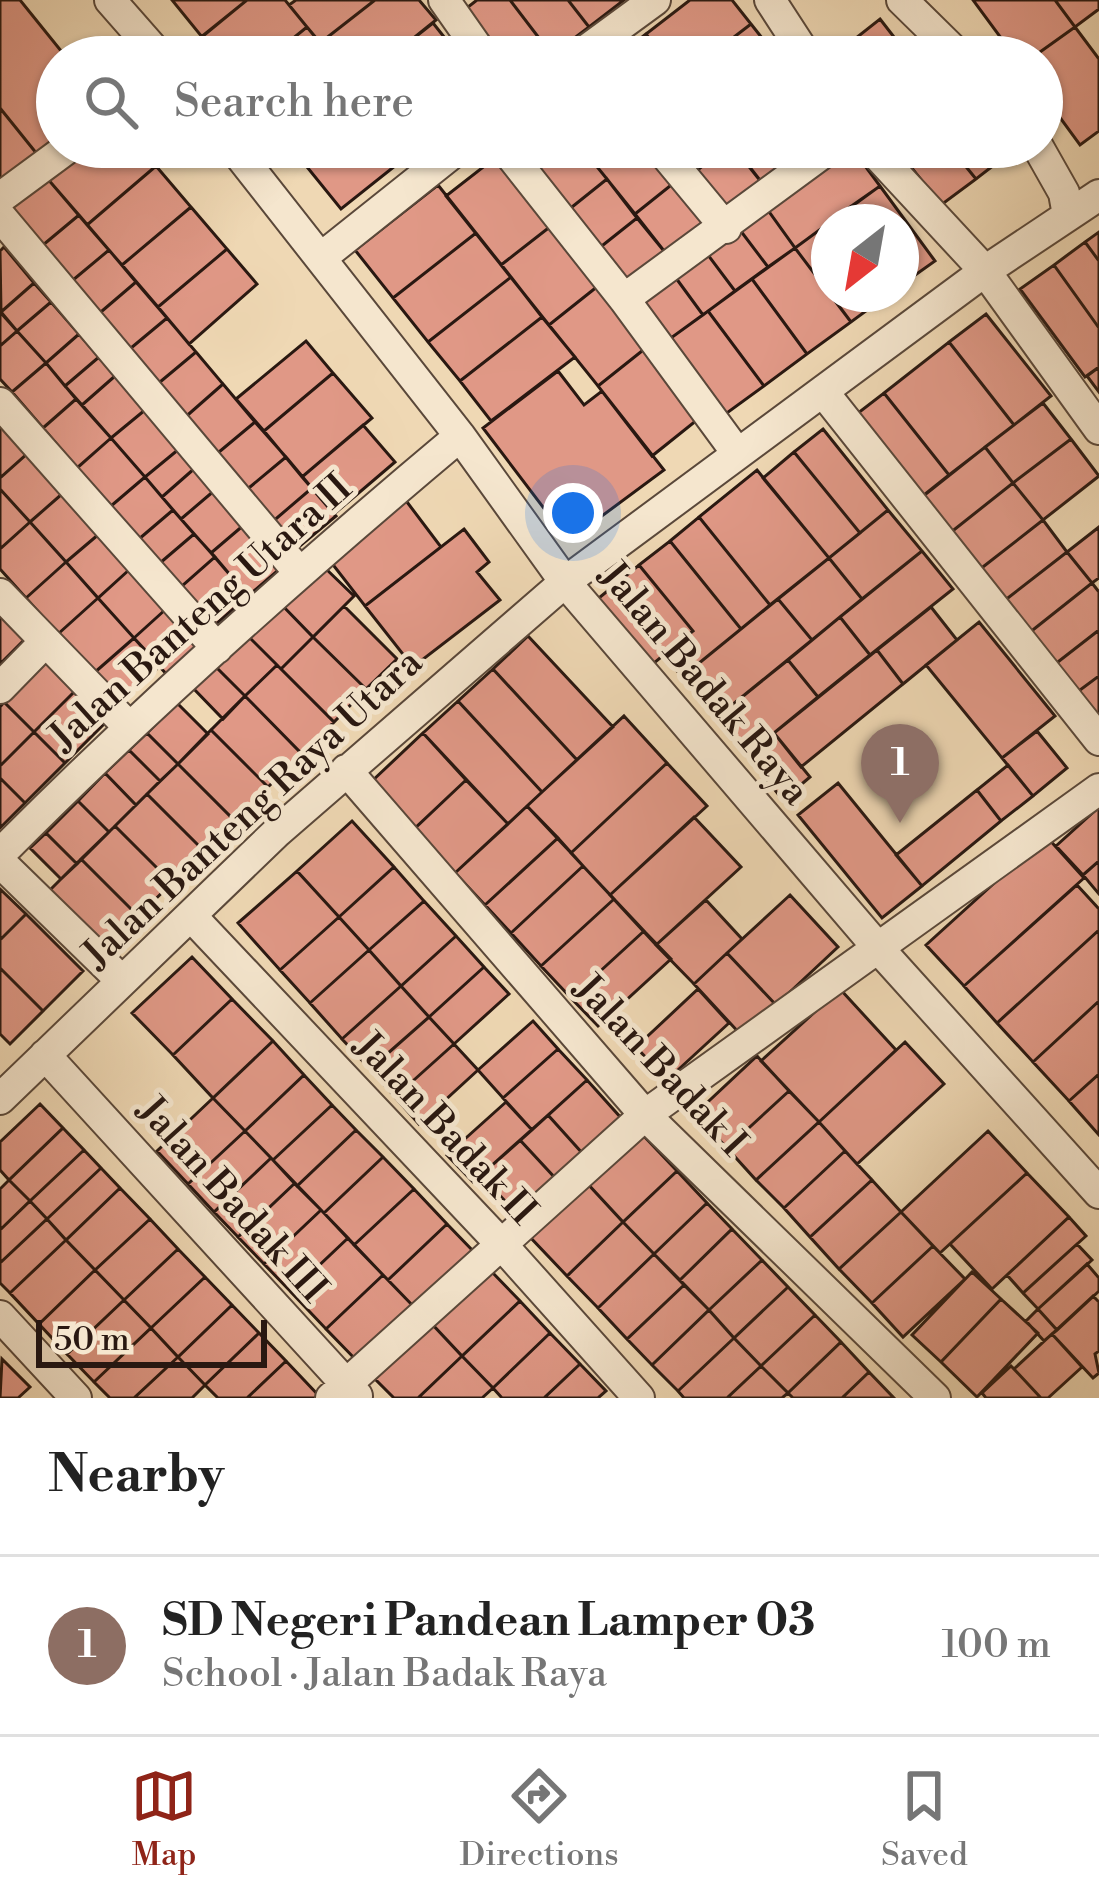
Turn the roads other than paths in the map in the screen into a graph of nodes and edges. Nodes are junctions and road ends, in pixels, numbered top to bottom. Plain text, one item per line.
1 (110, 0) edge
2 (443, 0) edge
3 (655, 0) edge
4 (770, 0) edge
5 (902, 0) edge
6 (142, 36) edge
7 (469, 36) edge
8 (607, 36) edge
9 (793, 36) edge
10 (939, 36) edge
11 (41, 168) edge
12 (250, 168) edge
13 (434, 168) edge
14 (521, 168) edge
15 (676, 168) edge
16 (803, 168) edge
17 (889, 168) edge
18 (1049, 168) edge
19 (1099, 195) edge
20 (0, 198) edge
21 (1068, 215) junction
22 (0, 216) edge
23 (725, 227) junction
24 (322, 257) junction
25 (985, 271) junction
26 (624, 298) junction
27 (824, 393) junction
28 (0, 403) edge
29 (1099, 429) edge
30 (460, 436) junction
31 (737, 453) junction
32 (298, 571) junction
33 (566, 582) junction
34 (0, 594) edge
35 (44, 643) junction
36 (217, 648) junction
37 (0, 688) edge
38 (128, 725) junction
39 (1099, 740) edge
40 (346, 770) junction
41 (1099, 789) edge
42 (0, 858) edge
43 (192, 917) junction
44 (879, 949) junction
45 (122, 981) junction
46 (45, 1055) junction
47 (0, 1100) edge
48 (646, 1115) junction
49 (1099, 1193) edge
50 (502, 1245) junction
51 (0, 1316) edge
52 (345, 1393) edge
53 (76, 1398) edge
54 (639, 1398) edge
55 (935, 1398) edge

1 - 6 street
2 - 7 street
3 - 8 street
4 - 9 street
5 - 10 street
11 - 20 street
12 - 24 street, Jalan Badak Raya
13 - 24 street
14 - 26 street
15 - 23 street
16 - 23 street
17 - 25 street
18 - 21 street
19 - 21 street, Jalan Banteng Raya Utara
21 - 25 street, Jalan Banteng Raya Utara
22 - 32 street
23 - 26 street
24 - 30 street, Jalan Badak Raya
25 - 27 street, Jalan Banteng Raya Utara
25 - 29 street
26 - 31 street
27 - 31 street, Jalan Banteng Raya Utara
27 - 39 street
28 - 36 street
30 - 32 street, Jalan Banteng Utara II
30 - 33 street, Jalan Badak Raya
31 - 33 street, Jalan Banteng Raya Utara
32 - 36 street, Jalan Banteng Utara II
33 - 40 street, Jalan Banteng Raya Utara
33 - 44 street, Jalan Badak Raya
34 - 35 street
35 - 37 street
35 - 38 street
36 - 38 street, Jalan Banteng Utara II
38 - 42 street, Jalan Banteng Utara II
40 - 43 street, Jalan Banteng Raya Utara
40 - 48 street, Jalan Badak I
41 - 44 street
42 - 45 street
43 - 45 street, Jalan Banteng Raya Utara
43 - 50 street, Jalan Badak II
44 - 48 street
44 - 49 street, Jalan Badak Raya
45 - 46 street, Jalan Banteng Raya Utara
46 - 47 street, Jalan Banteng Raya Utara
46 - 52 street, Jalan Badak III
48 - 50 street
48 - 55 street, Jalan Badak I
50 - 52 street
50 - 54 street, Jalan Badak II
51 - 53 street

